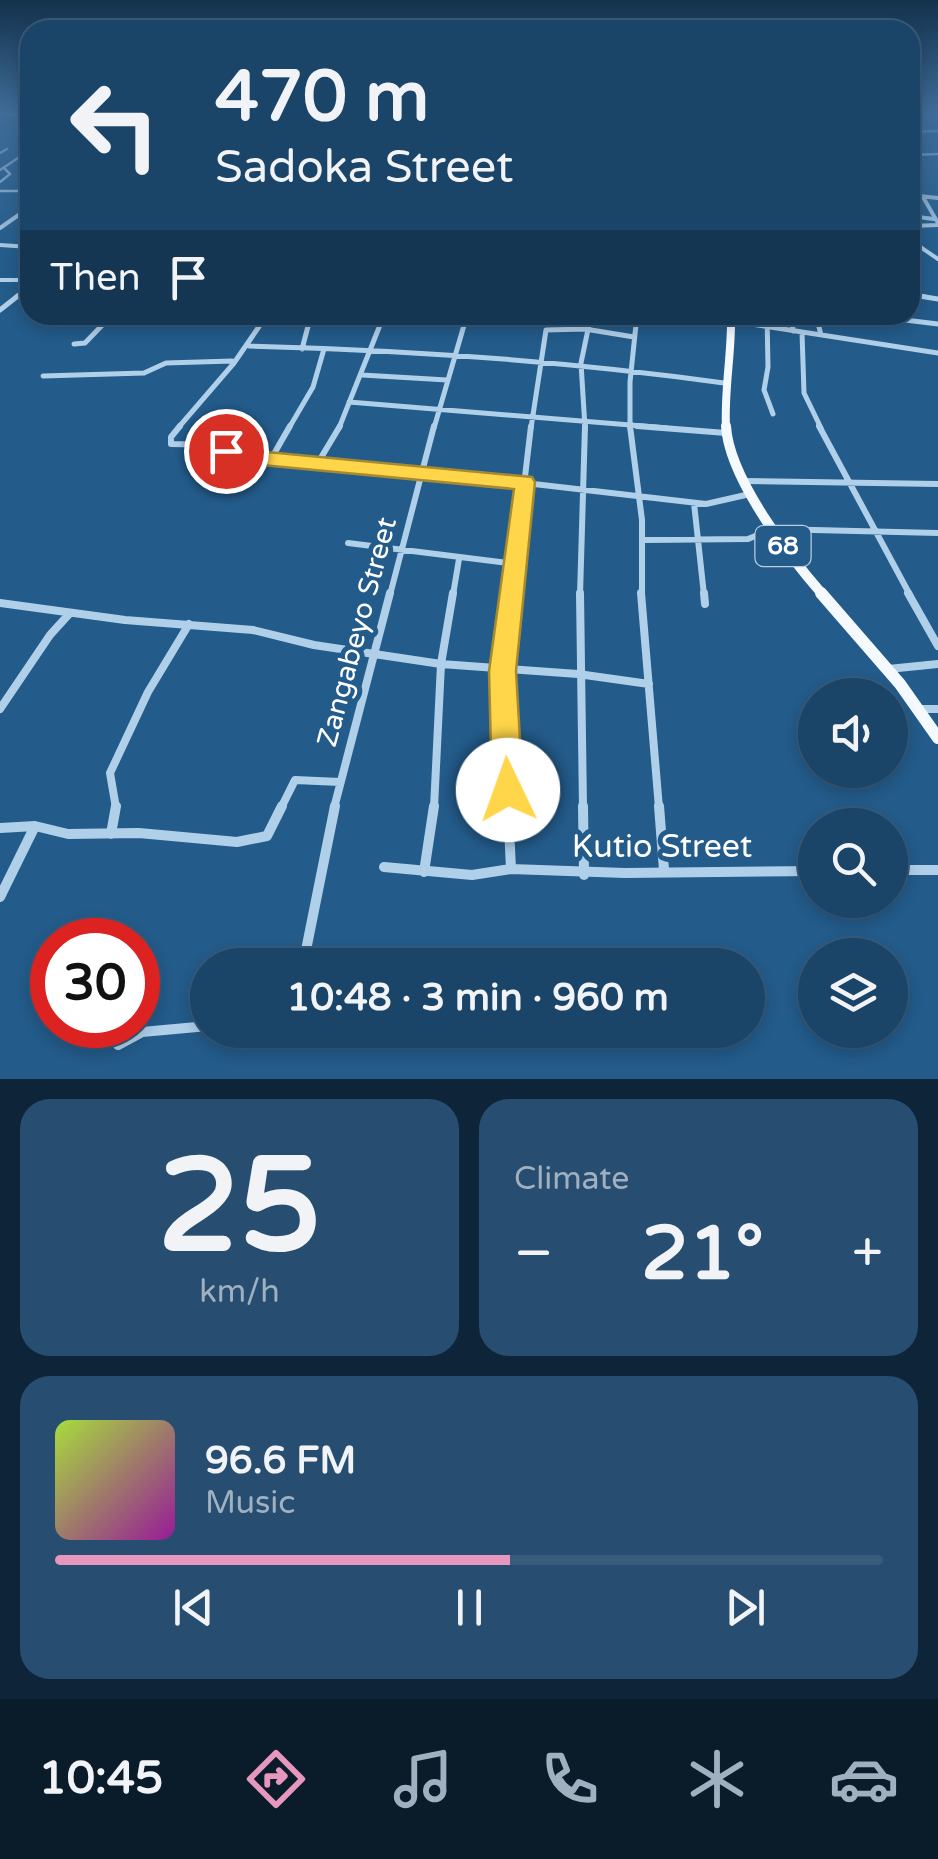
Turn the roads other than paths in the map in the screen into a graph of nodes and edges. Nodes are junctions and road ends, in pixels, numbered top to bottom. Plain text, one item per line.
1 (2, 170) edge
2 (0, 182) edge
3 (920, 196) edge
4 (924, 196) junction
5 (938, 198) edge
6 (937, 222) edge
7 (20, 292) edge
8 (0, 310) edge
9 (102, 325) edge
10 (261, 325) edge
11 (308, 325) edge
12 (380, 325) edge
13 (463, 325) edge
14 (587, 325) edge
15 (636, 325) edge
16 (732, 325) edge
17 (760, 325) edge
18 (793, 325) edge
19 (818, 325) edge
20 (768, 327) junction
21 (585, 329) junction
22 (793, 331) junction
23 (802, 332) junction
24 (820, 335) junction
25 (634, 337) junction
26 (74, 344) dead end
27 (248, 346) junction
28 (324, 348) junction
29 (302, 349) junction
30 (370, 349) junction
31 (938, 353) edge
32 (452, 357) junction
33 (233, 361) junction
34 (539, 361) junction
35 (581, 364) junction
36 (629, 369) junction
37 (360, 375) junction
38 (42, 376) dead end
39 (447, 380) junction
40 (724, 383) junction
41 (349, 402) junction
42 (440, 411) junction
43 (773, 414) dead end
44 (532, 418) junction
45 (583, 422) junction
46 (630, 425) junction
47 (726, 433) junction
48 (170, 444) joint
49 (271, 459) junction
50 (318, 462) junction
51 (424, 472) junction
52 (744, 480) junction
53 (525, 482) junction
54 (846, 482) junction
55 (938, 484) edge
56 (584, 489) junction
57 (640, 494) junction
58 (750, 494) junction
59 (694, 503) junction
60 (772, 530) junction
61 (872, 530) junction
62 (938, 534) edge
63 (698, 538) junction
64 (644, 540) junction
65 (348, 544) dead end
66 (401, 549) junction
67 (459, 559) junction
68 (516, 564) junction
69 (0, 603) edge
70 (705, 604) dead end
71 (71, 612) junction
72 (189, 624) junction
73 (938, 646) edge
74 (375, 653) junction
75 (441, 664) junction
76 (938, 664) edge
77 (887, 669) junction
78 (502, 671) junction
79 (578, 674) junction
80 (649, 684) junction
81 (0, 709) edge
82 (917, 709) junction
83 (938, 709) edge
84 (938, 738) edge
85 (340, 782) junction
86 (35, 826) junction
87 (0, 828) edge
88 (111, 834) junction
89 (384, 867) dead end
90 (512, 870) junction
91 (664, 870) junction
92 (908, 870) edge
93 (938, 870) edge
94 (798, 871) edge
95 (424, 872) junction
96 (584, 875) junction
97 (3, 884) edge
98 (0, 897) edge
99 (307, 948) edge
100 (190, 1028) edge
101 (160, 1030) edge

1 - 2 street
3 - 4 street
4 - 5 street
4 - 6 street
7 - 8 street
9 - 26 street
10 - 27 street
11 - 29 street
12 - 30 street
13 - 32 street, Zangabeyo Street
14 - 21 street
15 - 25 street
16 - 40 main road, 68
17 - 20 street
18 - 22 street
19 - 24 street
20 - 22 street
20 - 43 street
21 - 25 street
21 - 34 street
21 - 35 street
22 - 23 street
23 - 24 street
23 - 54 street
24 - 31 street
25 - 36 street
27 - 29 street
27 - 33 street
28 - 29 street
28 - 30 street
28 - 49 street
30 - 32 street
30 - 37 street
32 - 34 street
32 - 39 street, Zangabeyo Street
33 - 38 street
33 - 48 street
34 - 35 street
34 - 44 street
35 - 36 street
35 - 45 street
36 - 40 street
36 - 46 street
37 - 39 street
37 - 41 street
39 - 42 street, Zangabeyo Street
40 - 47 main road, 68
41 - 42 street
41 - 50 street
42 - 44 street
42 - 51 street, Zangabeyo Street
44 - 45 street
44 - 53 street
45 - 46 street
45 - 56 street
46 - 47 street
46 - 57 street
47 - 52 main road, 68
48 - 49 street
49 - 50 street
50 - 51 street
51 - 53 street
51 - 66 street, Zangabeyo Street
52 - 54 street
52 - 58 main road, 68
53 - 56 street
53 - 68 street
54 - 55 street
54 - 61 street
56 - 57 street
56 - 79 street
57 - 59 street
57 - 64 street
58 - 59 street
58 - 60 main road, 68
59 - 63 street
60 - 61 street
60 - 63 street
60 - 77 main road, 68
61 - 62 street
61 - 73 street
63 - 64 street
63 - 70 street
64 - 80 street
65 - 66 street
66 - 67 street
66 - 74 street, Zangabeyo Street
67 - 68 street
67 - 75 street
68 - 78 street
69 - 71 street
71 - 72 street
71 - 81 street
72 - 74 street
72 - 88 street
74 - 75 street
74 - 85 street, Zangabeyo Street
75 - 78 street
75 - 95 street
76 - 77 street
77 - 82 main road, 68
78 - 79 street
78 - 90 street
79 - 80 street
79 - 96 street
80 - 91 street
82 - 83 street
82 - 84 main road, 68
85 - 88 street
85 - 99 street, Zangabeyo Street
86 - 87 street
86 - 88 street
86 - 97 street
89 - 95 street, Kutio Street
90 - 95 street, Kutio Street
90 - 96 street, Kutio Street
91 - 94 street, Kutio Street
91 - 96 street, Kutio Street
92 - 93 street
97 - 98 street
100 - 101 street

